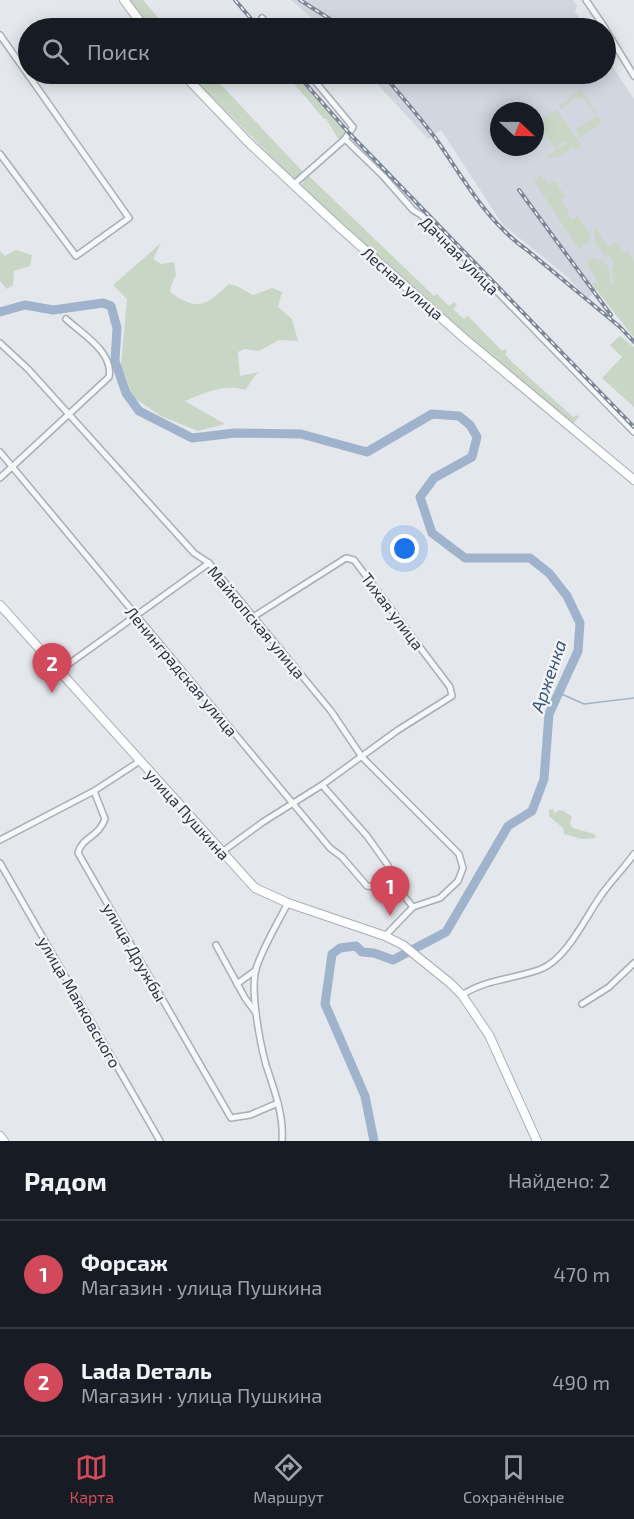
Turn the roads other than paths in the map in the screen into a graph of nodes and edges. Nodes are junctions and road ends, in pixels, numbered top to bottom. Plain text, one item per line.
1 (124, 0) edge
2 (586, 0) edge
3 (138, 18) edge
4 (598, 18) edge
5 (0, 34) edge
6 (616, 47) edge
7 (18, 60) edge
8 (634, 76) edge
9 (35, 84) edge
10 (193, 84) edge
11 (318, 84) edge
12 (345, 139) junction
13 (0, 154) edge
14 (294, 184) junction
15 (66, 319) dead end
16 (0, 343) edge
17 (68, 414) junction
18 (634, 432) edge
19 (0, 452) edge
20 (12, 467) junction
21 (0, 478) edge
22 (634, 480) edge
23 (209, 563) junction
24 (0, 605) edge
25 (136, 616) junction
26 (253, 617) junction
27 (59, 671) junction
28 (362, 757) junction
29 (140, 761) junction
30 (322, 785) junction
31 (94, 791) junction
32 (292, 803) junction
33 (0, 840) edge
34 (222, 852) junction
35 (634, 854) edge
36 (0, 863) edge
37 (399, 890) junction
38 (288, 903) junction
39 (413, 907) junction
40 (385, 936) junction
41 (216, 945) dead end
42 (634, 963) edge
43 (256, 970) junction
44 (237, 984) junction
45 (462, 995) junction
46 (582, 1004) dead end
47 (257, 1014) junction
48 (278, 1103) junction
49 (0, 1136) edge
50 (4, 1141) edge
51 (160, 1141) edge
52 (282, 1141) edge
53 (537, 1141) edge

1 - 3 main road
2 - 4 street
5 - 7 street
6 - 8 street
9 - 13 street
10 - 14 main road, Лесная улица
11 - 12 street
12 - 14 street
12 - 18 street, Дачная улица
14 - 22 main road, Лесная улица
15 - 17 street
16 - 17 street, Майкопская улица
17 - 20 street
17 - 23 street, Майкопская улица
19 - 20 street, Ленинградская улица
20 - 21 street
20 - 25 street, Ленинградская улица
23 - 25 street
23 - 26 street, Майкопская улица
24 - 27 main road, улица Пушкина
25 - 27 street
25 - 32 street, Ленинградская улица
26 - 28 street, Майкопская улица
26 - 28 street, Тихая улица
27 - 29 main road, улица Пушкина
28 - 30 street
28 - 39 street, Майкопская улица
29 - 31 street
29 - 34 main road, улица Пушкина
30 - 32 street
30 - 37 street
31 - 33 street
31 - 48 street, улица Дружбы
32 - 34 street
32 - 37 street, Ленинградская улица
34 - 38 main road, улица Пушкина
35 - 45 street
36 - 51 street, улица Маяковского
37 - 39 street
38 - 40 main road, улица Пушкина
38 - 43 street
39 - 40 street
40 - 45 main road, улица Пушкина
41 - 44 street
42 - 46 street
43 - 44 street
43 - 47 street
44 - 47 street
45 - 53 main road, улица Пушкина
47 - 48 street
48 - 52 street
49 - 50 main road

